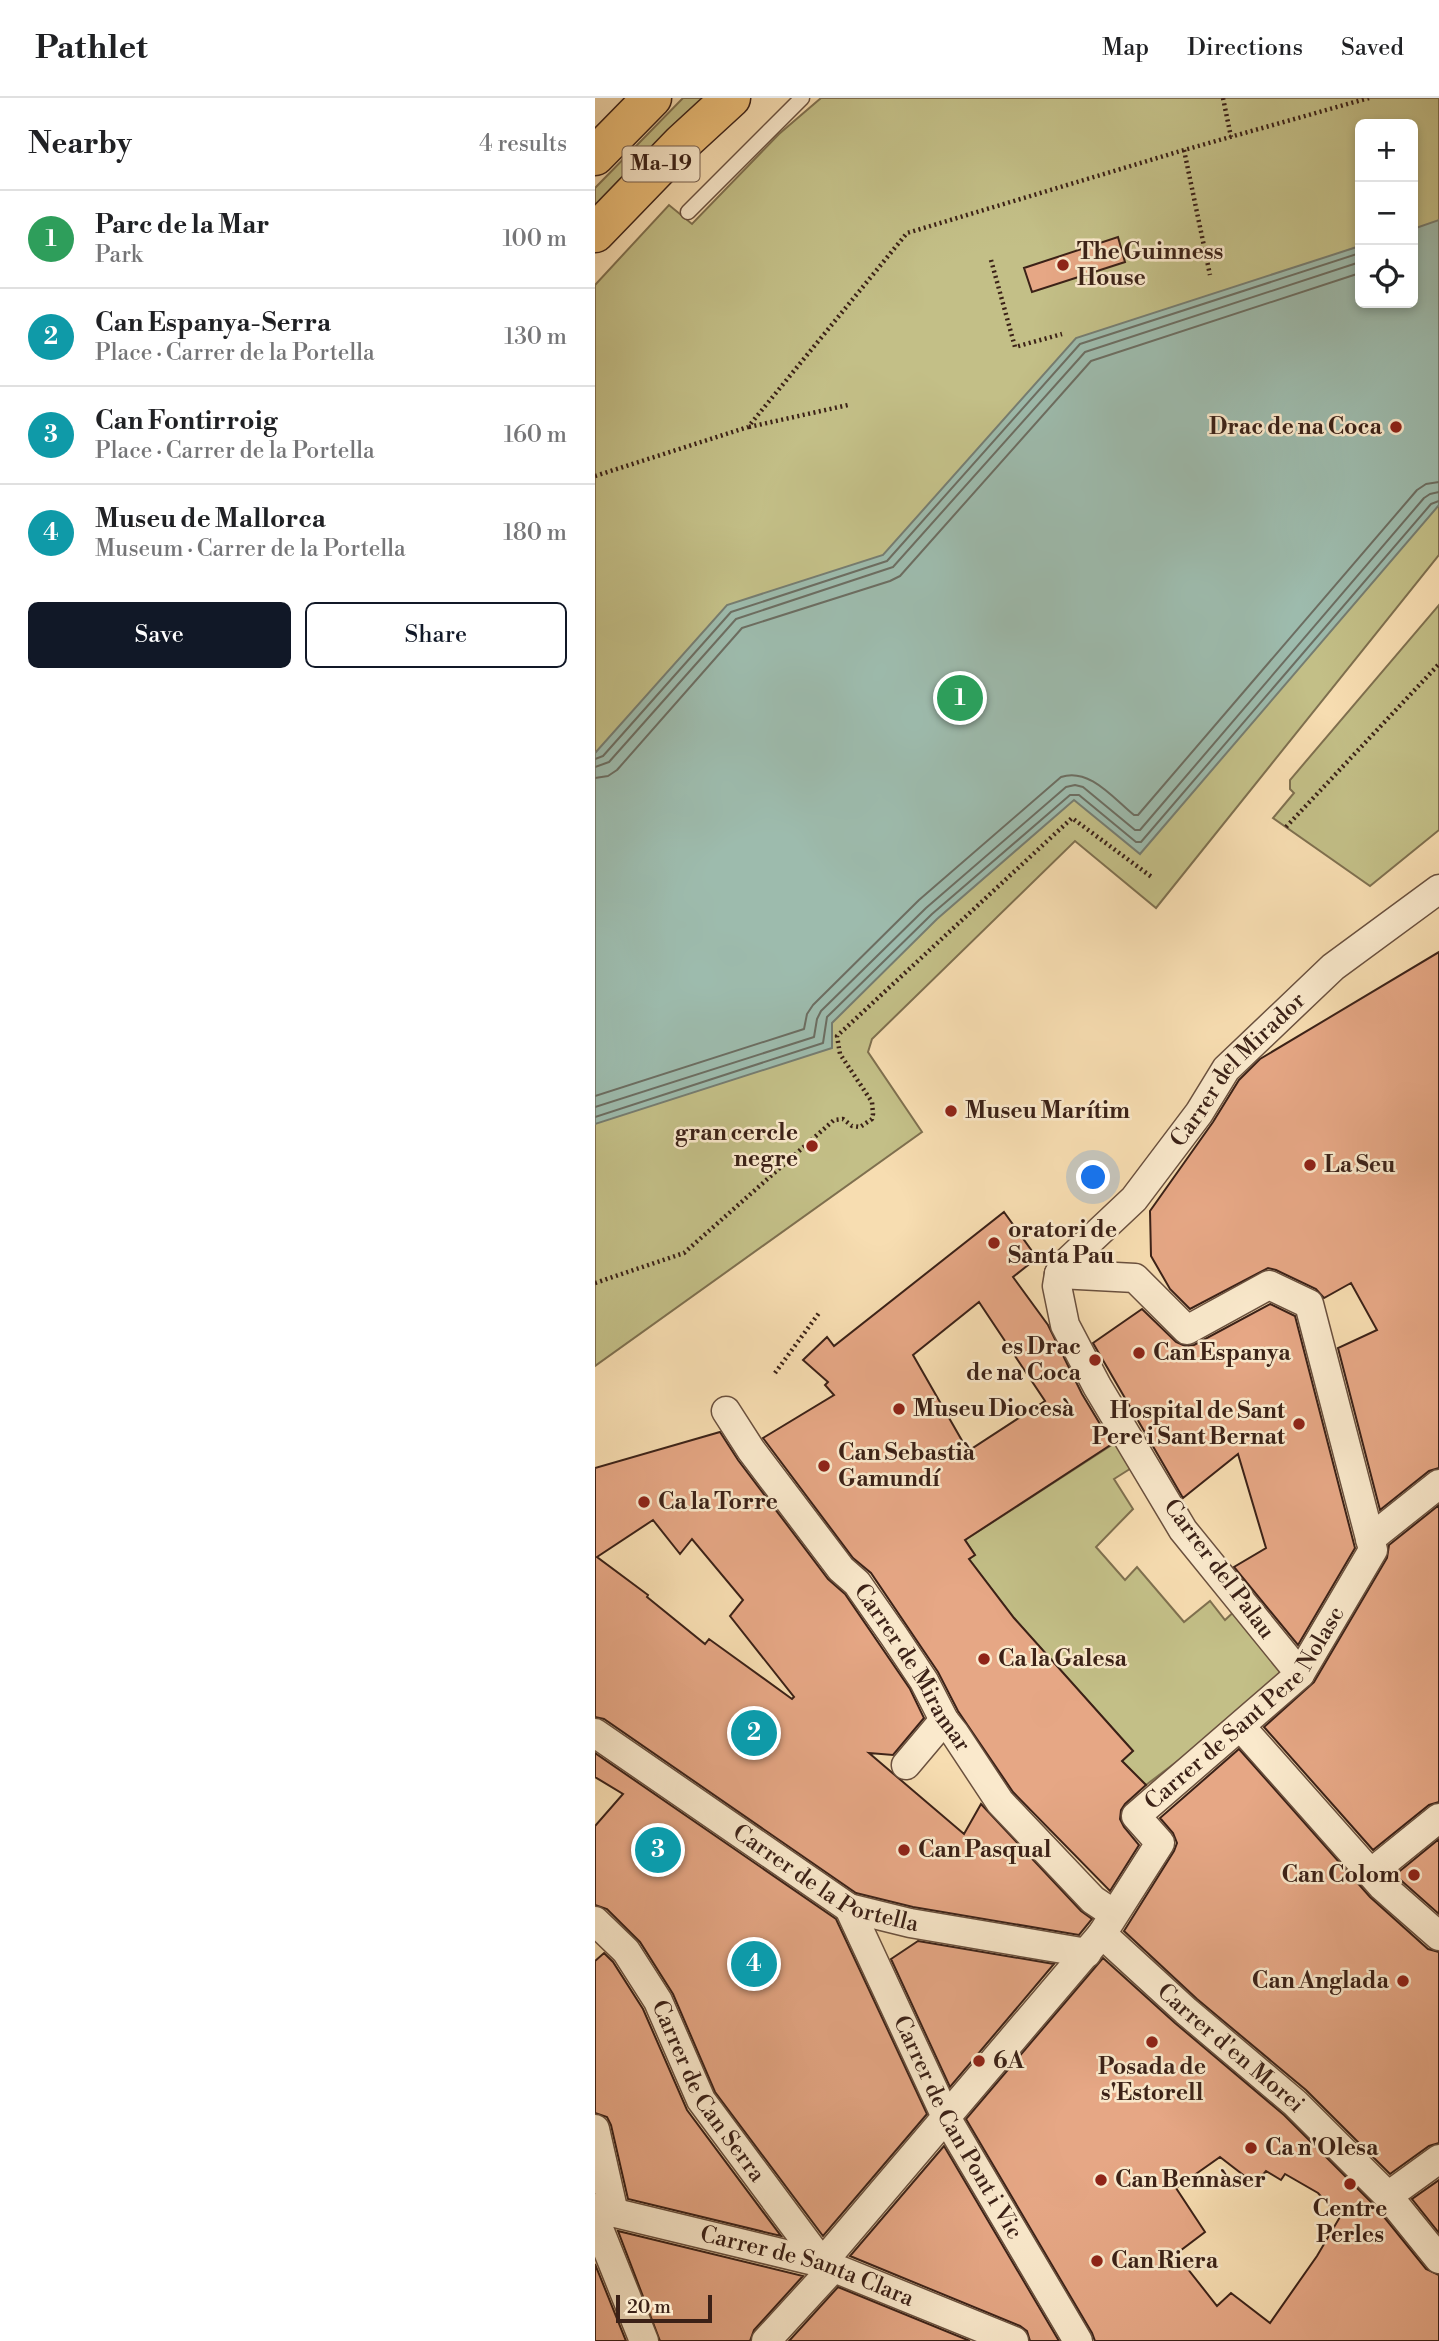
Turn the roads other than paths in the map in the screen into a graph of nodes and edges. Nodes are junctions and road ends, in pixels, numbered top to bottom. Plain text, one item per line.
1 (652, 98) edge
2 (731, 98) edge
3 (802, 98) edge
4 (595, 156) edge
5 (688, 212) dead end
6 (595, 233) edge
7 (1439, 889) edge
8 (1059, 1273) junction
9 (726, 1411) dead end
10 (1439, 1485) edge
11 (1370, 1539) junction
12 (1300, 1674) junction
13 (944, 1720) junction
14 (1241, 1727) junction
15 (595, 1733) edge
16 (906, 1765) dead end
17 (1439, 1818) edge
18 (1371, 1873) junction
19 (849, 1908) junction
20 (595, 1921) edge
21 (1101, 1934) junction
22 (1439, 1936) edge
23 (947, 2119) junction
24 (595, 2129) edge
25 (1439, 2159) edge
26 (1388, 2196) junction
27 (601, 2213) edge
28 (1439, 2259) edge
29 (828, 2265) junction
30 (774, 2338) edge
31 (644, 2341) edge
32 (1014, 2341) edge
33 (1078, 2341) edge

1 - 4 highway, Ma-19
2 - 6 highway, Ma-19
3 - 5 lane
7 - 8 street, Carrer del Mirador
8 - 11 street
8 - 12 street, Carrer del Palau
9 - 13 street, Carrer de Miramar
10 - 11 street
11 - 12 street, Carrer de Sant Pere Nolasc
12 - 14 street, Carrer de Sant Pere Nolasc
13 - 16 street
13 - 21 street, Carrer de Miramar
14 - 18 street
14 - 21 street, Carrer de Sant Pere Nolasc
15 - 19 street, Carrer de la Portella
17 - 18 street
18 - 22 street
19 - 21 street, Carrer de la Portella
19 - 23 street, Carrer de Can Pont i Vic
20 - 29 street, Carrer de Can Serra
21 - 23 street
21 - 26 street, Carrer d'en Morei
23 - 29 street
23 - 33 street, Carrer de Can Pont i Vic
24 - 27 street
25 - 26 street
26 - 28 street, Carrer d'en Morei
27 - 29 street, Carrer de Santa Clara
27 - 31 street
29 - 30 street
29 - 32 street, Carrer de Santa Clara

